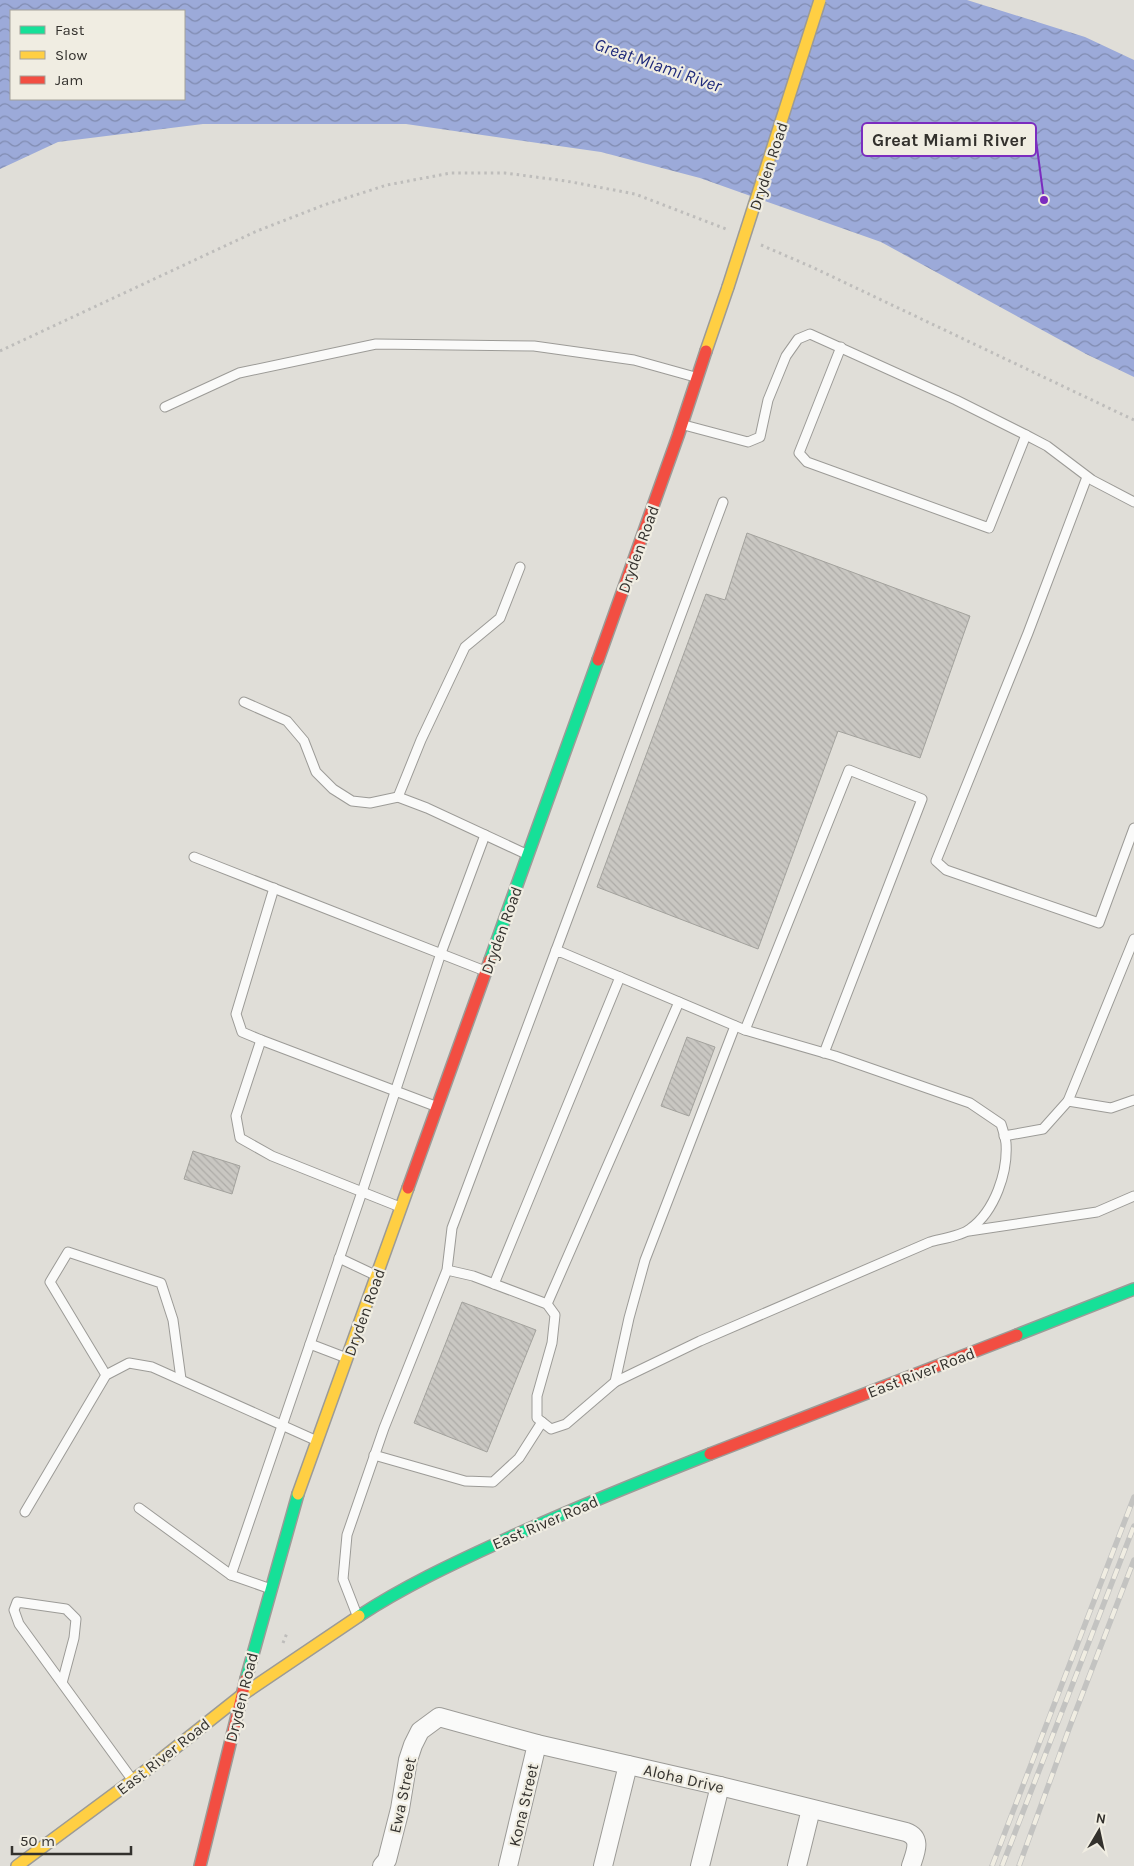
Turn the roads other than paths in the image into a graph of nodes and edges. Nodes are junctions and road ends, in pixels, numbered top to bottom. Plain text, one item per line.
1 (820, 0) edge
2 (841, 347) junction
3 (698, 378) junction
4 (165, 407) dead end
5 (682, 425) junction
6 (1026, 434) junction
7 (1087, 477) junction
8 (723, 502) dead end
9 (1134, 502) edge
10 (520, 567) dead end
11 (244, 702) dead end
12 (398, 797) junction
13 (1134, 828) edge
14 (485, 835) junction
15 (528, 855) junction
16 (194, 857) dead end
17 (274, 888) junction
18 (1134, 939) edge
19 (556, 950) junction
20 (441, 953) junction
21 (486, 971) junction
22 (620, 977) junction
23 (680, 1002) junction
24 (735, 1026) junction
25 (745, 1030) junction
26 (261, 1040) junction
27 (824, 1054) junction
28 (394, 1090) junction
29 (1134, 1100) edge
30 (1068, 1101) junction
31 (437, 1107) junction
32 (1004, 1136) junction
33 (362, 1192) junction
34 (1134, 1196) edge
35 (401, 1208) junction
36 (969, 1231) junction
37 (339, 1258) junction
38 (447, 1270) junction
39 (377, 1276) junction
40 (494, 1284) junction
41 (1134, 1289) edge
42 (547, 1304) junction
43 (310, 1344) junction
44 (347, 1358) junction
45 (106, 1375) junction
46 (181, 1379) junction
47 (615, 1382) junction
48 (542, 1422) junction
49 (281, 1425) junction
50 (318, 1441) junction
51 (374, 1455) junction
52 (139, 1508) dead end
53 (25, 1512) dead end
54 (230, 1575) junction
55 (270, 1589) junction
56 (358, 1617) junction
57 (62, 1683) junction
58 (242, 1695) junction
59 (425, 1725) joint
60 (537, 1744) junction
61 (628, 1765) junction
62 (133, 1780) junction
63 (720, 1786) junction
64 (811, 1809) junction
65 (16, 1866) edge
66 (200, 1866) edge
67 (383, 1866) edge
68 (508, 1866) edge
69 (603, 1866) edge
70 (700, 1866) edge
71 (796, 1866) edge
72 (911, 1866) edge

1 - 3 main road, Dryden Road, bridge
2 - 5 lane
2 - 6 lane
2 - 6 lane
3 - 4 lane
3 - 5 main road, Dryden Road
5 - 15 main road, Dryden Road
6 - 7 lane
7 - 9 lane
7 - 13 lane
8 - 19 lane
10 - 12 lane
11 - 12 lane
12 - 14 lane
14 - 15 lane
14 - 20 lane
15 - 21 main road, Dryden Road
16 - 17 lane
17 - 20 lane
17 - 26 lane
18 - 30 lane
19 - 22 lane
19 - 38 lane
20 - 21 lane
20 - 28 lane
21 - 31 main road, Dryden Road
22 - 23 lane
22 - 40 lane
23 - 24 lane
23 - 42 lane
24 - 25 lane
24 - 47 lane
25 - 27 lane
25 - 27 lane
26 - 28 lane
26 - 33 lane
27 - 32 lane
28 - 31 lane
28 - 33 lane
29 - 30 lane
30 - 32 lane
31 - 35 main road, Dryden Road
32 - 36 lane
33 - 35 lane
33 - 37 lane
34 - 36 lane
35 - 39 main road, Dryden Road
36 - 47 lane
37 - 39 lane
37 - 43 lane
38 - 40 lane
38 - 51 lane
39 - 44 main road, Dryden Road
40 - 42 lane
41 - 56 main road, East River Road
42 - 48 lane
43 - 44 lane
43 - 49 lane
44 - 50 main road, Dryden Road
45 - 46 lane
45 - 46 lane
45 - 53 lane
46 - 49 lane
47 - 48 lane
48 - 51 lane
49 - 50 lane
49 - 54 lane
50 - 55 main road, Dryden Road
51 - 56 lane
52 - 54 lane
54 - 55 lane
55 - 58 main road, Dryden Road
56 - 58 main road, East River Road
57 - 57 lane
57 - 62 lane
58 - 62 main road, East River Road
58 - 66 main road, Dryden Road
59 - 60 street, Aloha Drive
59 - 67 street, Ewa Street
60 - 61 street, Aloha Drive
60 - 68 street, Kona Street
61 - 63 street, Aloha Drive
61 - 69 street
62 - 65 main road, East River Road
63 - 64 street, Aloha Drive
63 - 70 street
64 - 71 street
64 - 72 street, Aloha Drive

